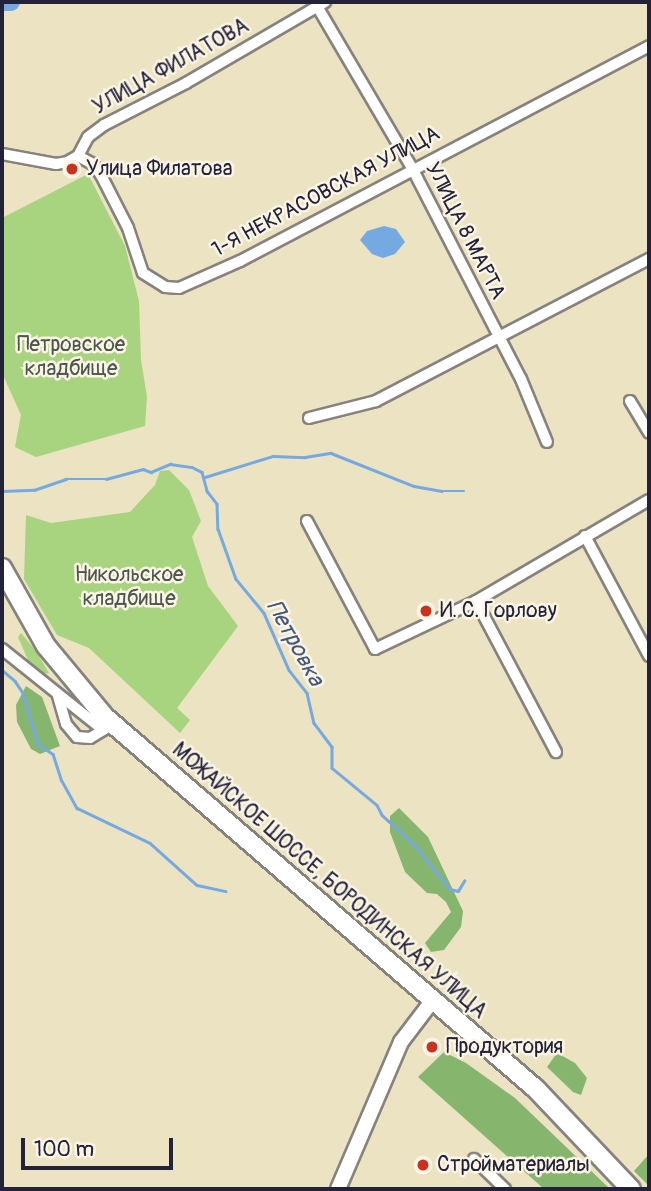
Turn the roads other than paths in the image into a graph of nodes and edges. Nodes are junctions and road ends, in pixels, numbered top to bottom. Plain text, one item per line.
1 (321, 4) edge
2 (649, 46) edge
3 (2, 154) edge
4 (78, 156) junction
5 (412, 168) junction
6 (649, 259) edge
7 (498, 336) junction
8 (630, 401) dead end
9 (309, 418) dead end
10 (649, 433) edge
11 (547, 442) dead end
12 (649, 500) edge
13 (307, 521) dead end
14 (585, 536) junction
15 (2, 568) edge
16 (476, 601) junction
17 (2, 649) edge
18 (649, 656) edge
19 (58, 696) junction
20 (107, 726) junction
21 (556, 752) dead end
22 (433, 1000) junction
23 (474, 1159) dead end
24 (628, 1188) edge
25 (338, 1189) edge
26 (505, 1189) edge

1 - 4 street, УЛИЦА ФИЛАТОВА
1 - 5 street, УЛИЦА 8 МАРТА
2 - 5 street, 1-Я НЕКРАСОВСКАЯ УЛИЦА
3 - 4 street
4 - 5 street, 1-Я НЕКРАСОВСКАЯ УЛИЦА
5 - 7 street, УЛИЦА 8 МАРТА
6 - 7 street
7 - 9 street
7 - 11 street, УЛИЦА 8 МАРТА
8 - 10 street
12 - 14 street
13 - 16 street
14 - 16 street
14 - 18 street
15 - 20 main road, МОЖАЙСКОЕ ШОССЕ, БОРОДИНСКАЯ УЛИЦА
16 - 21 street
17 - 19 street
19 - 20 street
19 - 20 street
20 - 22 main road, МОЖАЙСКОЕ ШОССЕ, БОРОДИНСКАЯ УЛИЦА
22 - 24 main road, МОЖАЙСКОЕ ШОССЕ, БОРОДИНСКАЯ УЛИЦА
22 - 25 street
23 - 26 street

